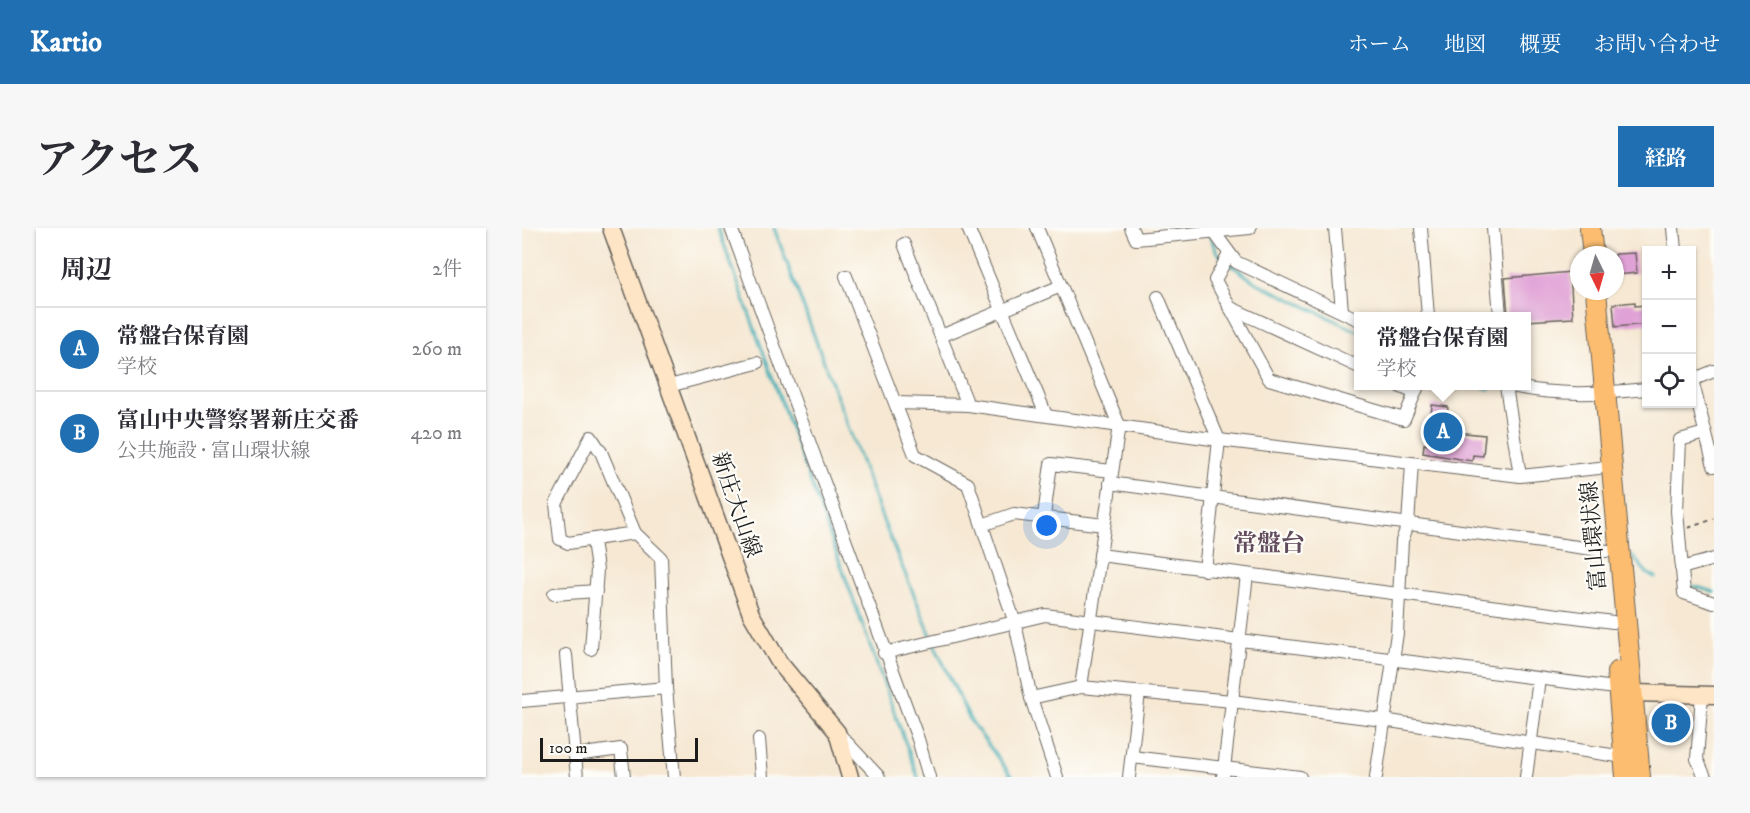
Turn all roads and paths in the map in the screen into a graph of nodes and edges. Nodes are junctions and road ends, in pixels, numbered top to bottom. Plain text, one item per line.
1 (611, 228) edge
2 (731, 228) edge
3 (968, 228) edge
4 (1037, 228) edge
5 (1131, 228) edge
6 (1250, 228) edge
7 (1335, 228) edge
8 (1421, 228) edge
9 (1493, 228) edge
10 (1577, 228) edge
11 (1590, 228) edge
12 (1673, 228) edge
13 (1212, 230) edge
14 (904, 244) dead end
15 (1579, 246) edge
16 (1592, 246) edge
17 (1675, 246) edge
18 (1228, 254) junction
19 (846, 276) dead end
20 (1061, 286) junction
21 (1158, 297) dead end
22 (1584, 300) edge
23 (1596, 300) edge
24 (1229, 307) junction
25 (1002, 311) junction
26 (1342, 311) junction
27 (1428, 312) edge
28 (1500, 312) edge
29 (1354, 317) edge
30 (940, 336) junction
31 (757, 363) dead end
32 (1354, 365) edge
33 (1714, 370) edge
34 (1696, 378) edge
35 (669, 386) junction
36 (1417, 390) edge
37 (1507, 390) edge
38 (1530, 390) edge
39 (1642, 390) edge
40 (1599, 394) junction
41 (1696, 396) edge
42 (896, 403) junction
43 (968, 405) junction
44 (1046, 415) junction
45 (1119, 425) junction
46 (1705, 433) junction
47 (1220, 441) junction
48 (1412, 464) junction
49 (1714, 466) edge
50 (1599, 468) junction
51 (1520, 476) junction
52 (1111, 477) junction
53 (1212, 498) junction
54 (1044, 516) junction
55 (1714, 519) edge
56 (1408, 524) junction
57 (982, 525) junction
58 (1104, 525) junction
59 (1678, 532) junction
60 (635, 533) junction
61 (593, 540) junction
62 (1606, 551) junction
63 (1100, 555) junction
64 (1714, 559) edge
65 (1681, 568) junction
66 (1205, 570) junction
67 (1247, 575) junction
68 (596, 591) junction
69 (554, 594) dead end
70 (1399, 594) junction
71 (1714, 603) edge
72 (1090, 622) junction
73 (1613, 622) junction
74 (1015, 623) junction
75 (1240, 641) junction
76 (591, 650) dead end
77 (884, 653) junction
78 (566, 654) dead end
79 (1390, 660) junction
80 (1539, 679) junction
81 (1081, 687) junction
82 (666, 688) junction
83 (1626, 690) junction
84 (1711, 692) edge
85 (1139, 693) junction
86 (569, 697) junction
87 (1031, 698) junction
88 (522, 701) edge
89 (1232, 701) junction
90 (1383, 720) junction
91 (837, 732) junction
92 (759, 740) dead end
93 (1530, 743) junction
94 (575, 754) junction
95 (1132, 757) junction
96 (1624, 757) junction
97 (1714, 770) edge
98 (1223, 773) edge
99 (1703, 773) edge
100 (577, 777) edge
101 (624, 777) edge
102 (675, 777) edge
103 (762, 777) edge
104 (850, 777) edge
105 (879, 777) edge
106 (929, 777) edge
107 (1056, 777) edge
108 (1129, 777) edge
109 (1300, 777) edge
110 (1376, 777) edge
111 (1526, 777) edge
112 (1626, 777) edge
113 (1640, 777) edge

1 - 35 main road, 新庄大山線
2 - 77 street
3 - 25 street
4 - 20 street
5 - 13 street
6 - 13 street
7 - 26 street
8 - 27 street
9 - 28 street
10 - 15 main road
11 - 16 main road
12 - 17 street
13 - 18 street
14 - 30 street
18 - 24 street
18 - 26 street
19 - 42 street
20 - 25 street
20 - 45 street
21 - 47 street
22 - 40 main road, 富山環状線
23 - 40 main road, 富山環状線
24 - 32 street
24 - 36 street
25 - 30 street
25 - 44 street
26 - 29 street
30 - 43 street
31 - 35 street
33 - 34 street
35 - 91 main road, 新庄大山線
37 - 51 street
38 - 40 street
39 - 40 street
40 - 50 main road, 富山環状線
40 - 83 main road, 富山環状線
41 - 46 street
42 - 43 street
42 - 57 street
43 - 44 street
44 - 45 street
45 - 47 street
45 - 52 street
46 - 49 street
46 - 59 street
47 - 48 street
47 - 53 street
48 - 51 street
48 - 56 street
50 - 51 street
50 - 62 main road, 富山環状線
52 - 53 street
52 - 54 street
52 - 58 street
53 - 56 street
53 - 66 street
54 - 57 street
54 - 58 street
55 - 59 path
56 - 62 street
56 - 70 street
57 - 74 street
58 - 63 street
59 - 65 street
60 - 61 street
60 - 61 street
60 - 82 street
61 - 68 street
62 - 73 main road, 富山環状線
63 - 66 street
63 - 72 street
64 - 65 street
65 - 71 street
66 - 67 street
67 - 70 street
67 - 75 street
68 - 69 street
68 - 76 street
70 - 73 street
70 - 79 street
72 - 74 street
72 - 75 street
72 - 81 street
73 - 83 main road, 富山環状線
74 - 77 street
74 - 87 street
75 - 79 street
75 - 89 street
77 - 106 street
78 - 86 street
79 - 80 street
79 - 90 street
80 - 83 street
80 - 93 street
81 - 85 street
81 - 87 street
82 - 86 street
82 - 102 street
83 - 84 main road
83 - 96 main road, 富山環状線
83 - 113 main road, 富山環状線
84 - 99 street
85 - 89 street
85 - 95 street
86 - 88 street
86 - 94 street
87 - 107 street
89 - 90 street
89 - 98 street
90 - 93 street
90 - 110 street
91 - 104 main road, 新庄大山線
91 - 105 street
92 - 103 street
93 - 96 street
93 - 111 street
94 - 100 street
94 - 101 street
95 - 98 street
95 - 108 street
96 - 112 main road, 富山環状線
97 - 99 street
98 - 109 street

